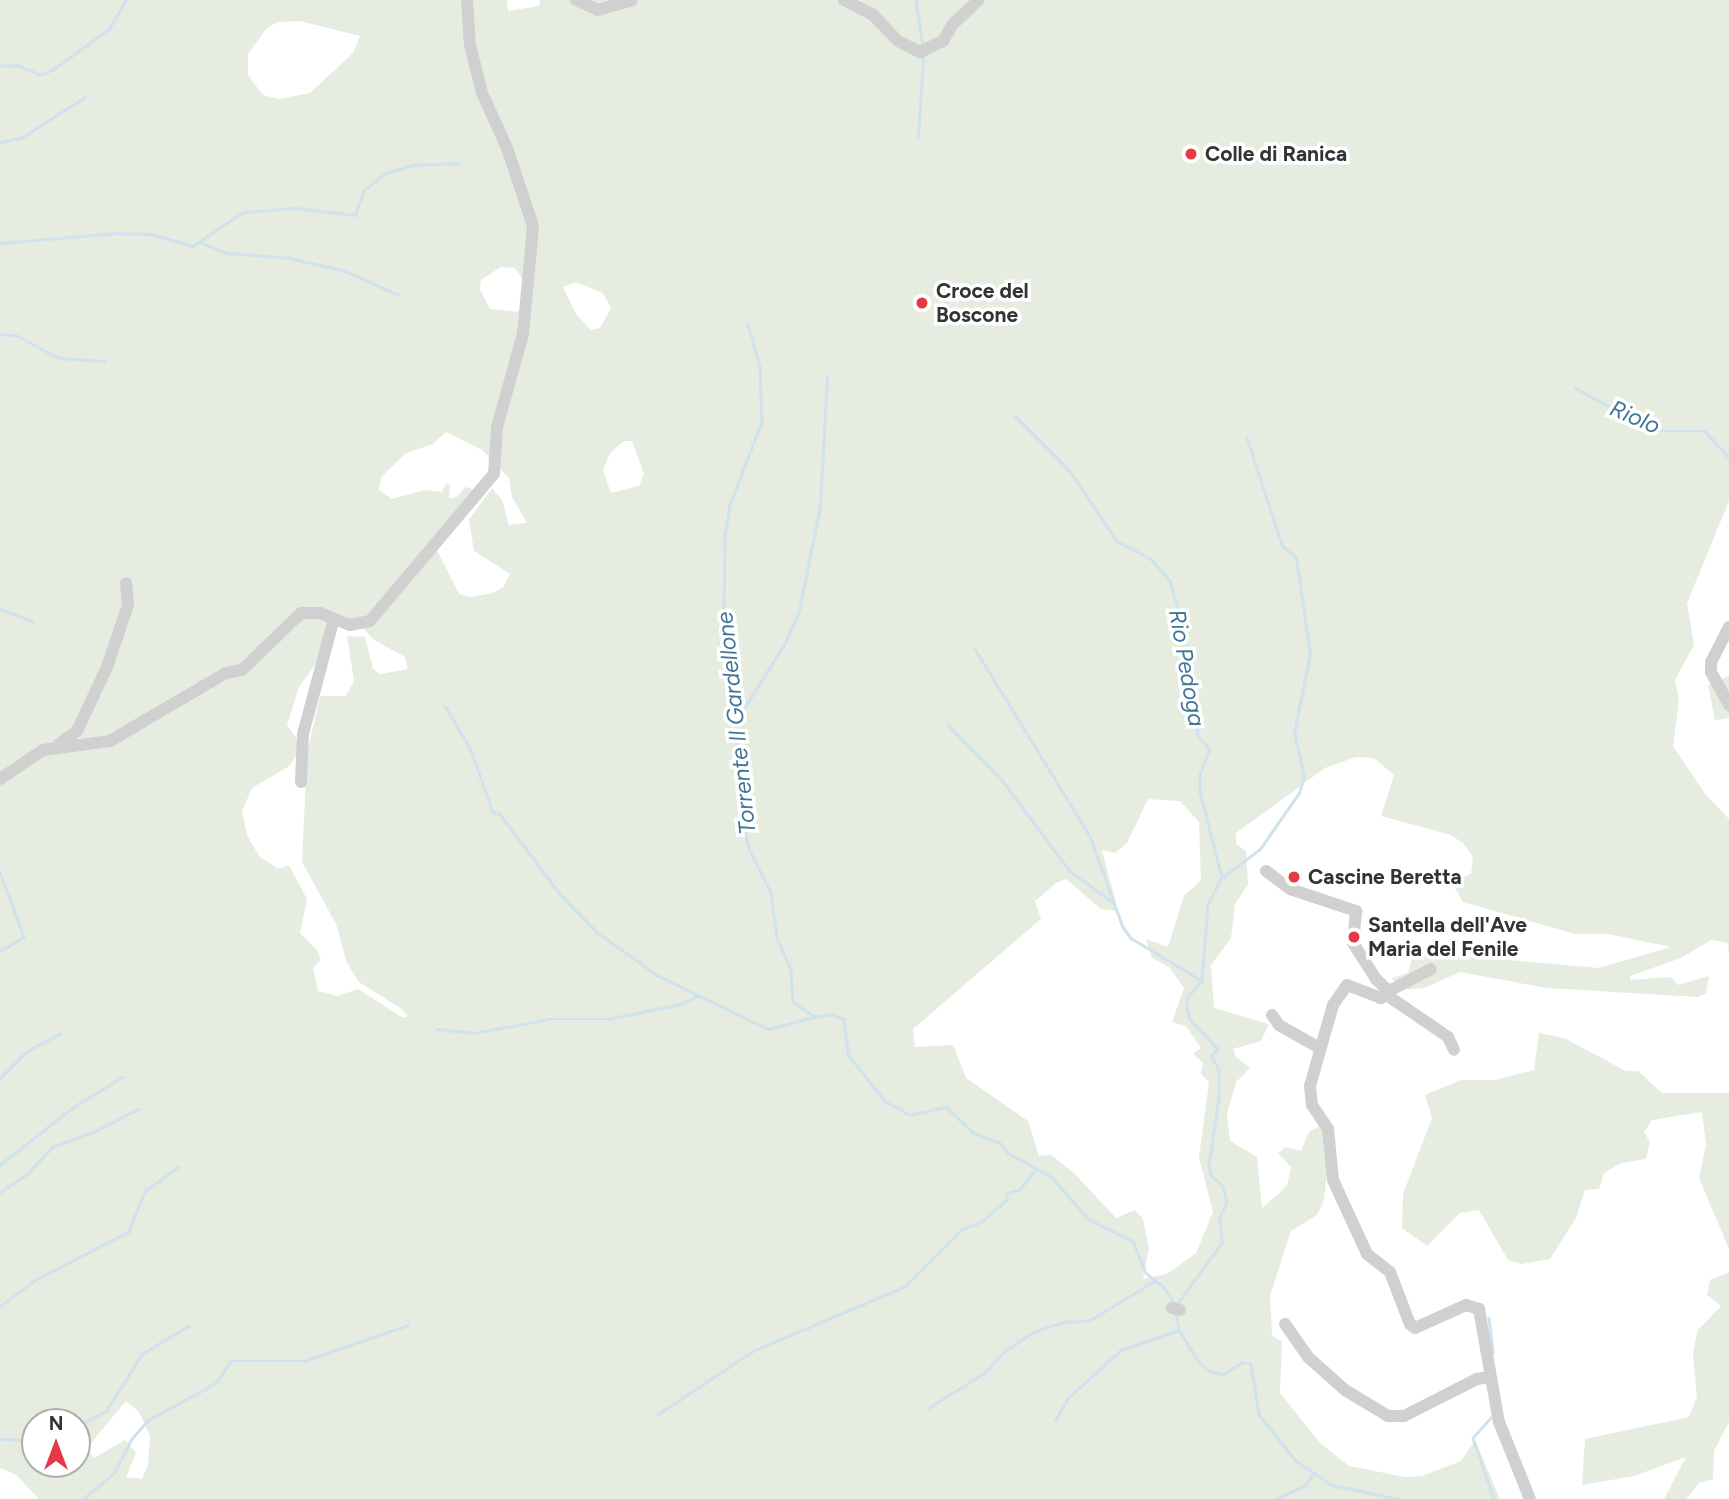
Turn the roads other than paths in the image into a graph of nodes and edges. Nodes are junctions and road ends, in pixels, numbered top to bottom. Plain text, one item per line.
1 (467, 0) edge
2 (576, 0) edge
3 (632, 0) edge
4 (844, 0) edge
5 (979, 0) edge
6 (126, 583) dead end
7 (333, 621) junction
8 (1729, 627) edge
9 (1729, 705) edge
10 (55, 747) junction
11 (0, 779) edge
12 (301, 782) dead end
13 (1266, 871) dead end
14 (1431, 970) dead end
15 (1389, 994) junction
16 (1272, 1015) dead end
17 (1321, 1049) junction
18 (1454, 1050) dead end
19 (1285, 1324) dead end
20 (1490, 1377) junction
21 (1530, 1499) edge

1 - 7 street
2 - 3 street
4 - 5 street
6 - 10 street
7 - 10 street
7 - 12 street
8 - 9 street
10 - 11 street
13 - 15 street
14 - 15 street
15 - 17 street
15 - 18 street
16 - 17 street
17 - 20 street
19 - 20 street
20 - 21 street

